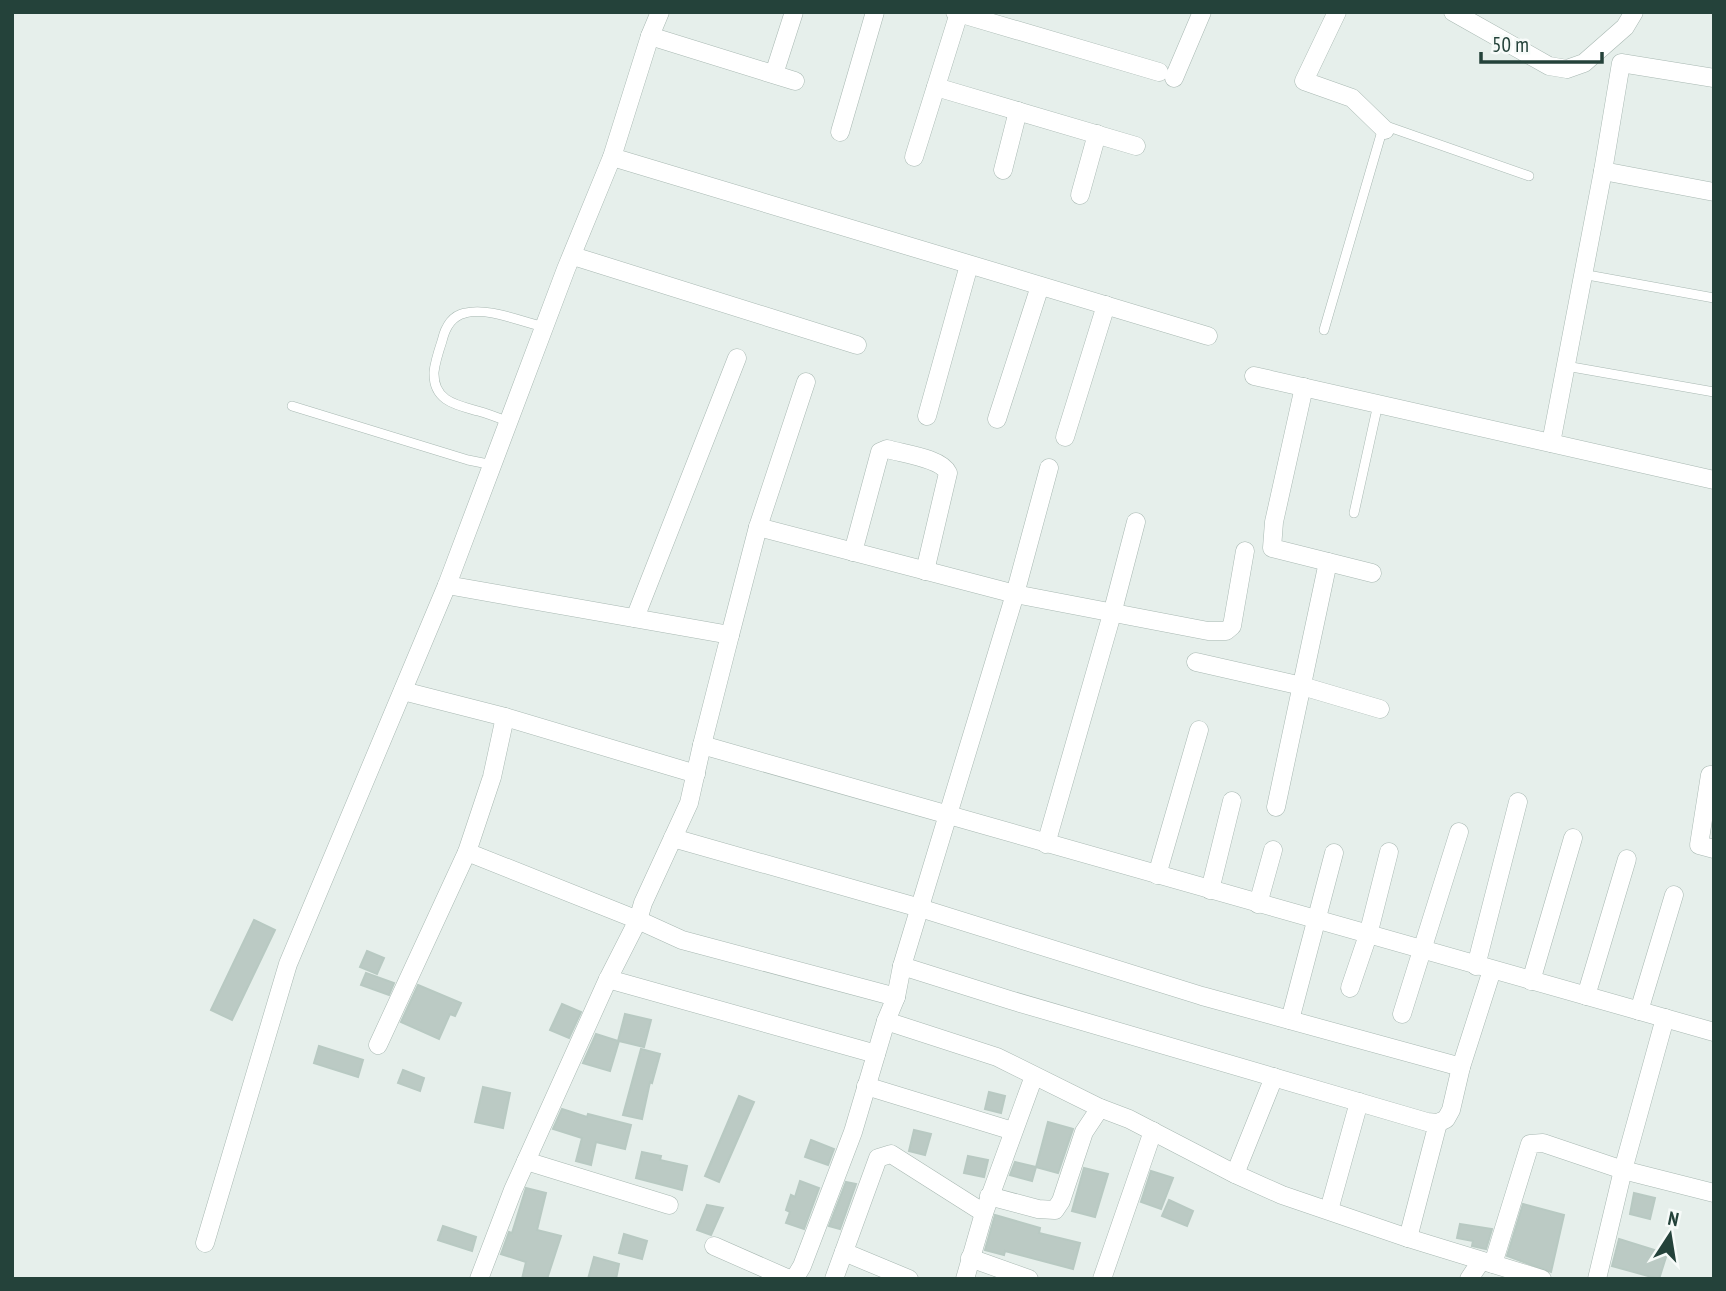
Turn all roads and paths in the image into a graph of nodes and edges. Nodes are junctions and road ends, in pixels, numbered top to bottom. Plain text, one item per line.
1 (660, 12) edge
2 (794, 12) edge
3 (875, 12) edge
4 (1202, 12) edge
5 (1337, 12) edge
6 (1453, 12) edge
7 (1634, 12) edge
8 (957, 13) edge
9 (650, 36) junction
10 (774, 74) junction
11 (1714, 78) edge
12 (795, 81) dead end
13 (936, 87) junction
14 (1018, 111) junction
15 (1385, 130) junction
16 (841, 132) dead end
17 (1097, 134) junction
18 (1136, 146) dead end
19 (612, 157) junction
20 (914, 157) dead end
21 (1003, 170) dead end
22 (1603, 171) junction
23 (1529, 176) dead end
24 (1714, 192) edge
25 (1080, 195) dead end
26 (573, 256) junction
27 (970, 265) junction
28 (1582, 274) junction
29 (1040, 286) junction
30 (1714, 298) edge
31 (1105, 305) junction
32 (545, 327) junction
33 (1324, 330) dead end
34 (1208, 336) dead end
35 (857, 345) dead end
36 (737, 358) dead end
37 (1566, 366) junction
38 (1254, 376) dead end
39 (806, 382) dead end
40 (1304, 387) junction
41 (1714, 392) edge
42 (1378, 404) junction
43 (292, 406) dead end
44 (926, 416) dead end
45 (998, 419) dead end
46 (509, 422) junction
47 (1065, 438) dead end
48 (1551, 443) junction
49 (492, 465) junction
50 (1049, 468) dead end
51 (1714, 480) edge
52 (1354, 513) dead end
53 (1136, 522) dead end
54 (758, 527) junction
55 (1245, 551) dead end
56 (853, 552) junction
57 (1328, 562) junction
58 (925, 571) junction
59 (1372, 573) dead end
60 (447, 585) junction
61 (1014, 594) junction
62 (1112, 614) junction
63 (635, 618) junction
64 (730, 635) junction
65 (1196, 662) dead end
66 (1302, 686) junction
67 (403, 691) junction
68 (1380, 709) dead end
69 (505, 717) junction
70 (1199, 730) dead end
71 (702, 745) junction
72 (1712, 770) edge
73 (696, 774) junction
74 (1233, 801) dead end
75 (1518, 802) dead end
76 (1276, 807) dead end
77 (947, 815) junction
78 (1459, 832) dead end
79 (673, 838) junction
80 (1573, 838) dead end
81 (1046, 844) junction
82 (1714, 849) edge
83 (1273, 850) dead end
84 (467, 852) junction
85 (1389, 852) dead end
86 (1334, 853) dead end
87 (1627, 859) dead end
88 (1157, 875) junction
89 (1210, 890) junction
90 (1674, 895) dead end
91 (1258, 904) junction
92 (919, 908) junction
93 (638, 920) junction
94 (1316, 920) junction
95 (1368, 935) junction
96 (1423, 951) junction
97 (902, 966) junction
98 (1484, 968) junction
99 (608, 979) junction
100 (1531, 981) junction
101 (1350, 988) dead end
102 (1586, 996) junction
103 (897, 997) junction
104 (1640, 1011) junction
105 (1402, 1014) dead end
106 (1665, 1018) junction
107 (1290, 1020) junction
108 (886, 1021) junction
109 (1714, 1032) edge
110 (379, 1045) dead end
111 (876, 1054) junction
112 (1461, 1067) junction
113 (1034, 1076) junction
114 (1274, 1077) junction
115 (866, 1086) junction
116 (1359, 1102) junction
117 (1100, 1108) junction
118 (1438, 1123) junction
119 (1013, 1131) junction
120 (1153, 1131) junction
121 (526, 1161) junction
122 (1623, 1170) junction
123 (1235, 1174) junction
124 (1714, 1193) edge
125 (987, 1204) junction
126 (668, 1205) dead end
127 (1329, 1210) junction
128 (1408, 1238) junction
129 (205, 1243) dead end
130 (714, 1246) dead end
131 (844, 1252) junction
132 (971, 1258) junction
133 (1487, 1263) junction
134 (1511, 1275) edge
135 (479, 1279) edge
136 (834, 1279) edge
137 (909, 1279) edge
138 (965, 1279) edge
139 (1029, 1279) edge
140 (1102, 1279) edge
141 (1469, 1279) edge
142 (1542, 1279) edge
143 (1597, 1279) edge

1 - 9 street
2 - 10 street
3 - 16 street
4 - 8 street
5 - 15 street
6 - 7 street
8 - 13 street
9 - 10 street
9 - 19 street
10 - 12 street
11 - 22 street
13 - 14 street
13 - 20 street
14 - 17 street
14 - 21 street
15 - 23 lane
15 - 33 lane
17 - 18 street
17 - 25 street
19 - 26 street
19 - 27 street
22 - 24 street
22 - 28 street
26 - 32 street
26 - 35 street
27 - 29 street
27 - 44 street
28 - 30 lane
28 - 37 street
29 - 31 street
29 - 45 street
31 - 34 street
31 - 47 street
32 - 46 street
32 - 46 lane
36 - 63 street
37 - 41 lane
37 - 48 street
38 - 40 street
39 - 54 street
40 - 42 street
40 - 57 street
42 - 48 street
42 - 52 lane
43 - 49 lane
46 - 49 street
48 - 51 street
49 - 60 street
50 - 61 street
53 - 62 street
54 - 56 street
54 - 64 street
55 - 62 street
56 - 58 street
56 - 58 street
57 - 59 street
57 - 66 street
58 - 61 street
60 - 63 street
60 - 67 street
61 - 62 street
61 - 77 street
62 - 81 street
63 - 64 street
64 - 71 street
65 - 66 street
66 - 68 street
66 - 76 street
67 - 69 street
67 - 129 street
69 - 73 street
69 - 84 street
70 - 88 street
71 - 73 street
71 - 77 street
72 - 82 street
73 - 79 street
74 - 89 street
75 - 98 street
77 - 81 street
77 - 92 street
78 - 96 street
79 - 92 street
79 - 93 street
80 - 100 street
81 - 88 street
83 - 91 street
84 - 93 street
84 - 110 street
85 - 95 street
86 - 94 street
87 - 102 street
88 - 89 street
89 - 91 street
90 - 104 street
91 - 94 street
92 - 97 street
92 - 107 street
93 - 99 street
93 - 103 street
94 - 95 street
94 - 107 street
95 - 96 street
95 - 101 street
96 - 98 street
96 - 105 street
97 - 103 street
97 - 114 street
98 - 100 street
98 - 112 street
99 - 111 street
99 - 121 street
100 - 102 street
102 - 104 street
103 - 108 street
104 - 106 street
106 - 109 street
106 - 122 street
107 - 112 street
108 - 111 street
108 - 113 street
111 - 115 street
112 - 118 street
113 - 117 street
113 - 119 street
114 - 116 street
114 - 123 street
115 - 119 street
115 - 130 street
116 - 118 street
116 - 127 street
117 - 120 street
117 - 125 street
118 - 128 street
119 - 125 street
120 - 123 street
120 - 140 street
121 - 126 street
121 - 135 street
122 - 124 street
122 - 133 street
122 - 143 street
123 - 127 street
125 - 131 street
125 - 132 street
127 - 128 street
128 - 133 street
131 - 136 street
131 - 137 street
132 - 138 street
132 - 139 street
133 - 134 street
133 - 141 street
134 - 142 street

